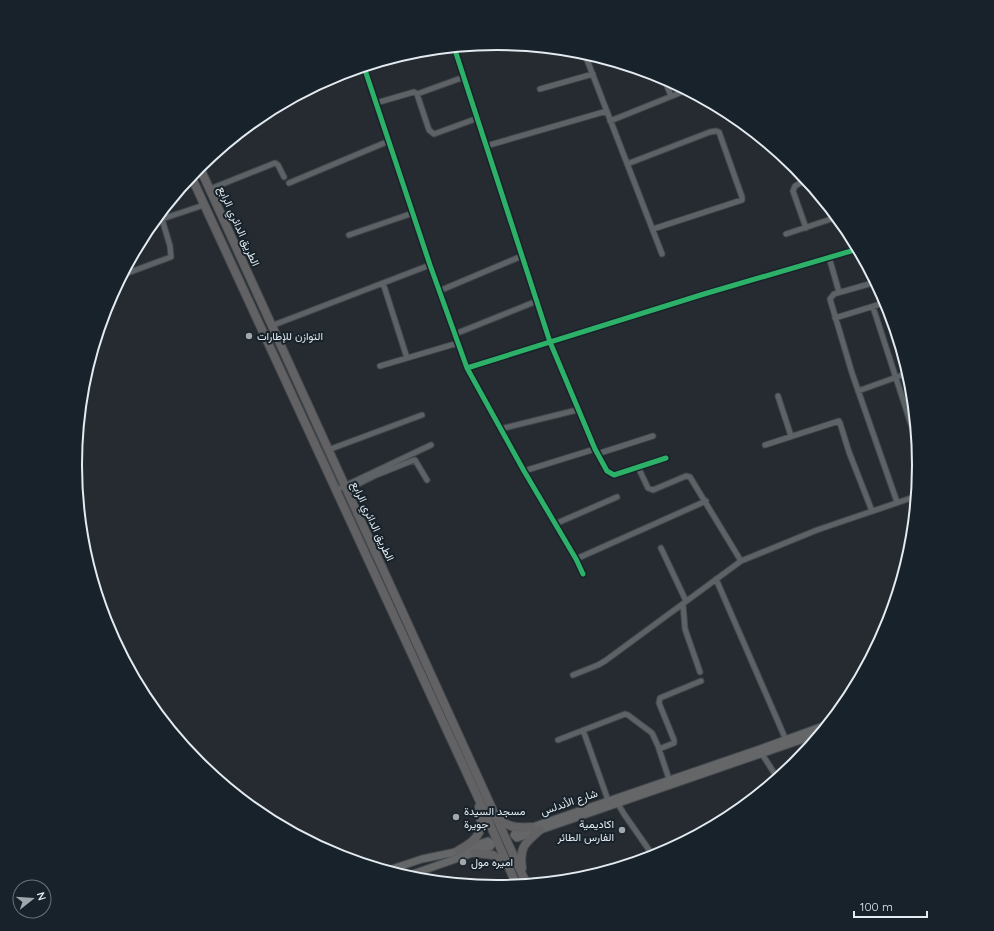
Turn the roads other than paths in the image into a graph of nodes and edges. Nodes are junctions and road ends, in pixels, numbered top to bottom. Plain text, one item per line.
1 (456, 53) edge
2 (587, 60) edge
3 (365, 71) edge
4 (593, 74) junction
5 (464, 78) junction
6 (668, 87) edge
7 (540, 89) dead end
8 (680, 93) edge
9 (417, 94) junction
10 (671, 96) junction
11 (376, 103) junction
12 (607, 111) junction
13 (478, 118) junction
14 (610, 121) junction
15 (389, 141) junction
16 (486, 146) junction
17 (627, 164) junction
18 (202, 173) edge
19 (284, 178) dead end
20 (194, 182) edge
21 (289, 183) dead end
22 (801, 183) edge
23 (210, 189) junction
24 (204, 205) junction
25 (414, 213) junction
26 (162, 219) edge
27 (163, 219) edge
28 (832, 220) edge
29 (806, 228) junction
30 (653, 229) junction
31 (786, 234) dead end
32 (349, 235) dead end
33 (852, 251) edge
34 (662, 254) dead end
35 (522, 256) junction
36 (829, 257) junction
37 (430, 265) junction
38 (129, 272) edge
39 (383, 283) junction
40 (871, 283) edge
41 (439, 291) junction
42 (839, 292) junction
43 (537, 301) junction
44 (880, 304) edge
45 (873, 306) junction
46 (835, 318) junction
47 (271, 326) junction
48 (455, 334) junction
49 (550, 342) junction
50 (458, 343) junction
51 (285, 355) junction
52 (275, 358) junction
53 (407, 358) junction
54 (380, 366) dead end
55 (467, 368) junction
56 (903, 375) edge
57 (896, 378) junction
58 (858, 391) junction
59 (778, 396) dead end
60 (577, 410) junction
61 (422, 415) dead end
62 (910, 422) edge
63 (500, 429) junction
64 (653, 436) dead end
65 (791, 436) junction
66 (431, 445) dead end
67 (765, 445) dead end
68 (328, 450) junction
69 (596, 452) junction
70 (666, 458) dead end
71 (638, 468) junction
72 (524, 471) junction
73 (427, 480) dead end
74 (345, 488) junction
75 (336, 490) junction
76 (617, 497) dead end
77 (912, 497) edge
78 (706, 501) junction
79 (897, 502) junction
80 (872, 511) junction
81 (555, 524) junction
82 (661, 548) dead end
83 (576, 559) junction
84 (741, 561) junction
85 (583, 574) dead end
86 (716, 579) junction
87 (685, 603) junction
88 (700, 672) dead end
89 (573, 675) dead end
90 (702, 681) dead end
91 (819, 728) edge
92 (583, 730) junction
93 (810, 737) edge
94 (558, 740) dead end
95 (786, 740) junction
96 (659, 749) junction
97 (762, 754) junction
98 (775, 774) edge
99 (669, 779) junction
100 (655, 787) junction
101 (476, 793) junction
102 (608, 800) junction
103 (618, 804) junction
104 (493, 812) junction
105 (531, 827) junction
106 (540, 830) junction
107 (459, 850) junction
108 (650, 851) edge
109 (475, 853) junction
110 (508, 865) junction
111 (394, 868) edge
112 (416, 873) edge
113 (515, 880) edge
114 (525, 880) edge
115 (525, 880) edge

1 - 5 street
2 - 4 street
3 - 11 street
4 - 7 street
4 - 12 street
5 - 9 street
5 - 13 street
6 - 10 street
8 - 10 street
9 - 11 street
9 - 13 street
10 - 14 street
11 - 15 street
12 - 14 street
12 - 16 street
13 - 16 street
14 - 17 street
15 - 21 street
15 - 25 street
16 - 35 street
17 - 30 street
17 - 30 street
18 - 23 main road, الطريق الدائري الرابع
19 - 23 street
20 - 24 main road, الطريق الدائري الرابع
22 - 29 street
23 - 47 main road, الطريق الدائري الرابع
24 - 27 street
24 - 52 main road, الطريق الدائري الرابع
25 - 32 street
25 - 37 street
26 - 38 street
28 - 29 street
29 - 31 street
30 - 34 street
33 - 36 street
35 - 41 street
35 - 43 street
36 - 42 street
36 - 49 street
37 - 39 street
37 - 41 street
39 - 47 street
39 - 53 street
40 - 42 street
41 - 48 street
42 - 46 street
43 - 48 street
43 - 49 street
44 - 45 street
45 - 46 street
45 - 57 street
46 - 58 street
47 - 51 main road, الطريق الدائري الرابع
48 - 50 street
49 - 55 street
49 - 60 street
50 - 53 street
50 - 55 street
51 - 52 main road
51 - 68 main road, الطريق الدائري الرابع
52 - 75 main road, الطريق الدائري الرابع
53 - 54 street
55 - 63 street
56 - 57 street
57 - 58 street
57 - 62 street
58 - 79 street
59 - 65 street
60 - 63 street
60 - 69 street
61 - 68 street
63 - 72 street
64 - 69 street
65 - 67 street
65 - 80 street
66 - 74 street
68 - 74 main road, الطريق الدائري الرابع
69 - 71 street
69 - 72 street
70 - 71 street
71 - 78 street
72 - 81 street
73 - 74 street
74 - 75 street
74 - 104 main road, الطريق الدائري الرابع
75 - 101 main road, الطريق الدائري الرابع
76 - 81 street
77 - 79 street
78 - 83 street
78 - 84 street
79 - 80 street
80 - 84 street
81 - 83 street
82 - 87 street
83 - 85 street
84 - 86 street
86 - 87 street
86 - 95 street
87 - 88 street
87 - 89 street
90 - 96 street
91 - 95 main road, شارع الأندلس
92 - 94 street
92 - 96 street
92 - 102 street
93 - 97 main road, شارع الأندلس
95 - 99 main road, شارع الأندلس
96 - 99 street
97 - 98 street
97 - 100 main road, شارع الأندلس
99 - 100 main road, شارع الأندلس
100 - 102 main road, شارع الأندلس
100 - 103 main road, شارع الأندلس
101 - 107 main road
101 - 110 main road, الطريق الدائري الرابع
102 - 105 main road, شارع الأندلس
103 - 106 main road, شارع الأندلس
103 - 108 street
104 - 105 main road
104 - 114 main road, الطريق الدائري الرابع
105 - 106 main road, شارع الأندلس
106 - 115 main road
107 - 109 main road
107 - 111 main road
109 - 110 main road
109 - 112 main road
110 - 113 main road, الطريق الدائري الرابع

